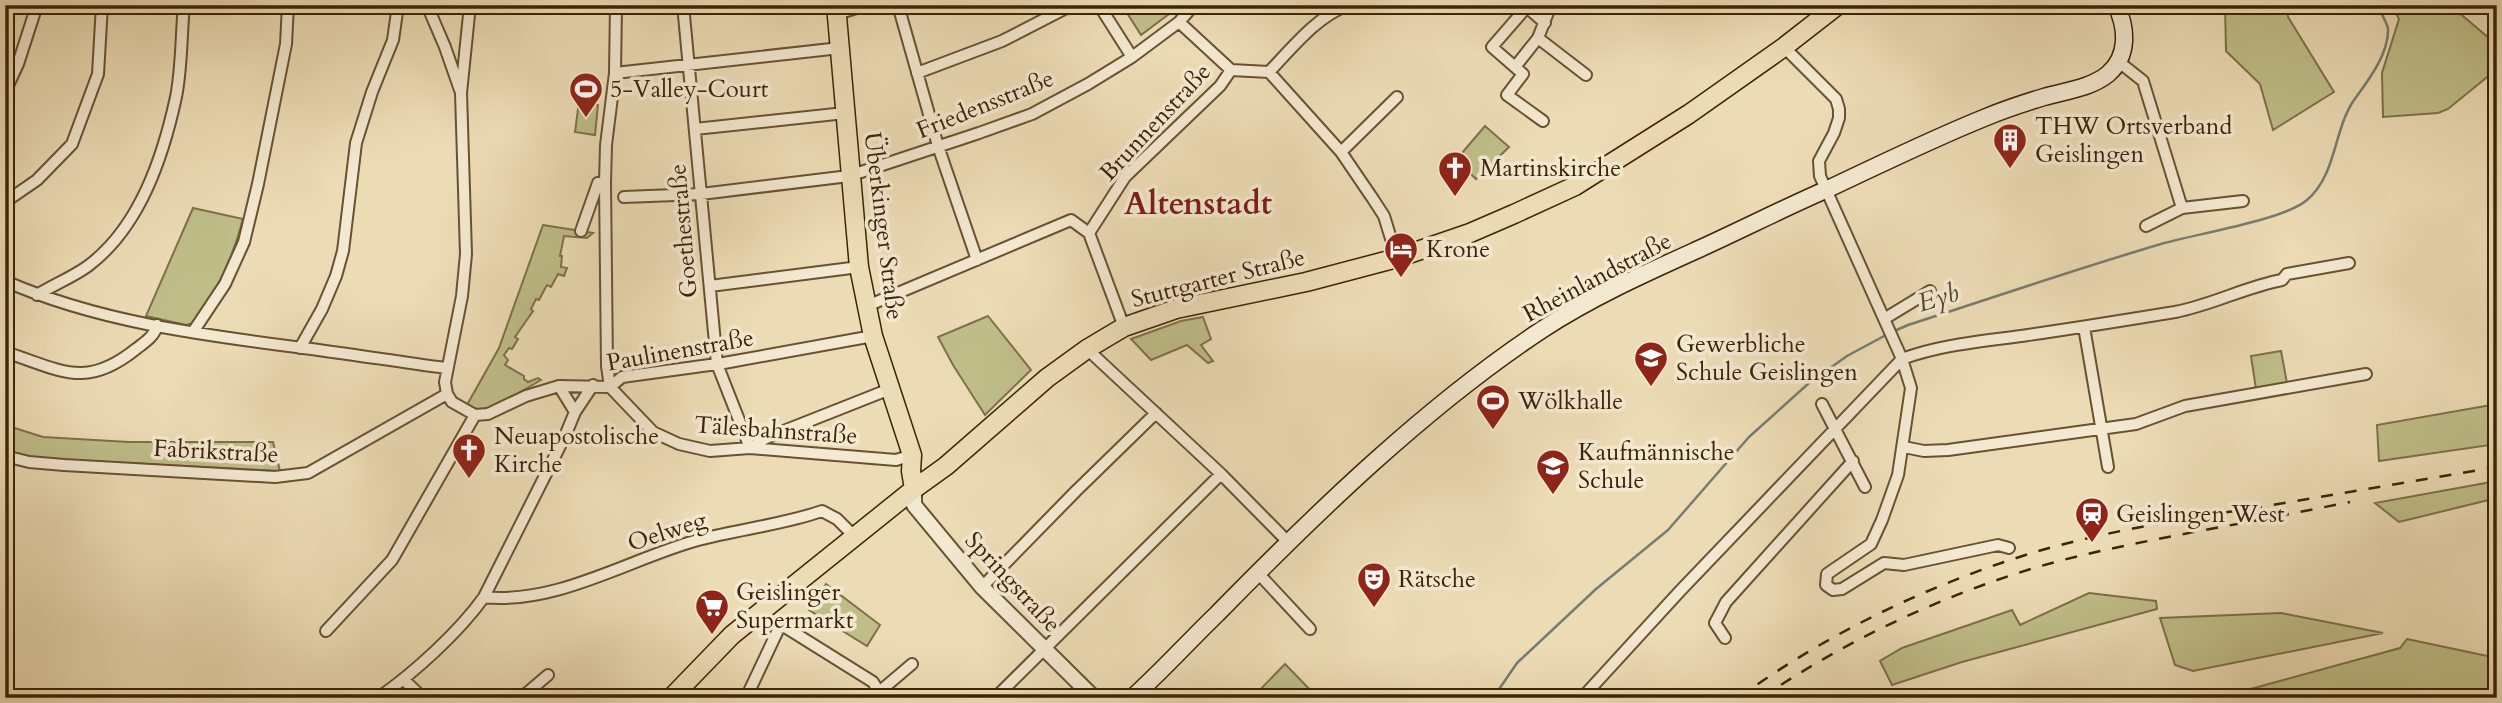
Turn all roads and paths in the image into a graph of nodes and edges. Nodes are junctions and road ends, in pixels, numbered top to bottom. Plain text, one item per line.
1 (37, 5) edge
2 (102, 5) edge
3 (184, 5) edge
4 (288, 5) edge
5 (398, 5) edge
6 (426, 5) edge
7 (470, 5) edge
8 (615, 5) edge
9 (682, 5) edge
10 (866, 5) edge
11 (898, 5) edge
12 (1072, 5) edge
13 (1098, 5) edge
14 (1194, 5) edge
15 (1348, 5) edge
16 (1551, 5) edge
17 (1838, 5) edge
18 (2116, 5) edge
19 (836, 10) edge
20 (1179, 22) junction
21 (1545, 23) junction
22 (1538, 38) junction
23 (1784, 47) junction
24 (841, 48) junction
25 (1132, 57) junction
26 (2119, 62) junction
27 (688, 64) junction
28 (1514, 67) junction
29 (1231, 70) junction
30 (917, 72) junction
31 (1269, 72) junction
32 (615, 73) junction
33 (1586, 75) dead end
34 (5, 92) edge
35 (461, 93) junction
36 (1398, 97) dead end
37 (845, 113) junction
38 (1543, 121) dead end
39 (695, 129) junction
40 (939, 146) junction
41 (1341, 152) junction
42 (849, 176) junction
43 (605, 183) junction
44 (1826, 189) junction
45 (701, 194) junction
46 (624, 197) dead end
47 (2243, 201) dead end
48 (5, 202) edge
49 (2182, 208) junction
50 (2146, 226) dead end
51 (581, 231) dead end
52 (1089, 233) junction
53 (1396, 258) junction
54 (977, 260) junction
55 (2348, 263) dead end
56 (859, 267) junction
57 (5, 281) edge
58 (710, 286) junction
59 (1930, 291) dead end
60 (37, 295) junction
61 (867, 306) junction
62 (1886, 321) junction
63 (157, 325) junction
64 (1124, 327) junction
65 (2084, 327) junction
66 (193, 332) junction
67 (873, 336) junction
68 (300, 348) junction
69 (1087, 349) junction
70 (5, 352) edge
71 (1900, 354) junction
72 (717, 364) junction
73 (446, 368) junction
74 (2366, 374) dead end
75 (580, 385) junction
76 (593, 385) junction
77 (559, 386) junction
78 (610, 387) junction
79 (890, 389) junction
80 (447, 394) junction
81 (1822, 404) dead end
82 (575, 412) junction
83 (1156, 413) junction
84 (475, 415) junction
85 (1837, 428) junction
86 (2102, 429) junction
87 (1904, 447) junction
88 (750, 448) junction
89 (912, 455) junction
90 (5, 456) edge
91 (1853, 461) junction
92 (2108, 467) dead end
93 (1222, 474) junction
94 (1865, 487) dead end
95 (914, 489) junction
96 (855, 537) junction
97 (1289, 544) junction
98 (2009, 548) dead end
99 (1258, 573) junction
100 (982, 587) junction
101 (484, 597) junction
102 (1310, 629) dead end
103 (326, 631) dead end
104 (1724, 638) dead end
105 (1044, 650) junction
106 (912, 664) dead end
107 (548, 675) dead end
108 (404, 680) junction
109 (881, 696) edge
110 (379, 698) edge
111 (423, 698) edge
112 (521, 698) edge
113 (671, 698) edge
114 (746, 698) edge
115 (995, 698) edge
116 (1094, 698) edge
117 (1132, 698) edge
118 (1582, 698) edge

1 - 34 street
2 - 48 street
3 - 60 street
4 - 66 street
5 - 68 street
6 - 35 street
7 - 35 street
8 - 32 street
9 - 27 street, Goethestraße
10 - 19 street
11 - 30 street
12 - 30 street
13 - 25 street
14 - 20 street, Friedensstraße
15 - 31 street
16 - 21 street
17 - 23 main road, Stuttgarter Straße
18 - 26 main road
19 - 24 main road, Überkinger Straße
20 - 25 street, Friedensstraße
20 - 29 street, Brunnenstraße
21 - 22 street
21 - 28 street
22 - 28 street
22 - 33 street
23 - 44 street
23 - 53 main road, Stuttgarter Straße
24 - 27 street
24 - 37 main road, Überkinger Straße
25 - 40 street, Friedensstraße
26 - 44 main road, Rheinlandstraße
26 - 49 street
27 - 32 street
27 - 39 street, Goethestraße
28 - 38 street
29 - 31 street
29 - 52 street, Brunnenstraße
30 - 40 street
31 - 41 street
32 - 43 street
35 - 73 street
36 - 41 street
37 - 39 street
37 - 42 main road, Überkinger Straße
39 - 45 street, Goethestraße
40 - 42 street, Friedensstraße
40 - 54 street
41 - 53 street
42 - 45 street, Friedensstraße
42 - 56 main road, Überkinger Straße
43 - 51 street
43 - 78 street
44 - 62 street
44 - 97 main road, Rheinlandstraße
45 - 46 street, Friedensstraße
45 - 58 street, Goethestraße
47 - 49 street
49 - 50 street
52 - 54 street
52 - 64 street
53 - 64 main road, Stuttgarter Straße
54 - 61 street
55 - 65 street
56 - 58 street
56 - 61 main road, Überkinger Straße
57 - 60 street
58 - 72 street, Goethestraße
59 - 62 street
60 - 63 street
61 - 67 main road, Überkinger Straße
62 - 71 street
63 - 66 street
63 - 70 street
64 - 69 main road, Stuttgarter Straße
65 - 71 street
65 - 86 street
66 - 68 street
67 - 72 street, Paulinenstraße
67 - 79 main road, Überkinger Straße
68 - 73 street
69 - 83 street
69 - 95 main road, Stuttgarter Straße
71 - 85 street
71 - 87 street
72 - 78 street, Paulinenstraße
72 - 88 street, Goethestraße
73 - 80 street
74 - 86 street
75 - 76 street, Paulinenstraße
75 - 77 street, Paulinenstraße
75 - 82 street
76 - 78 street, Paulinenstraße
76 - 82 street
77 - 82 street
77 - 84 street, Paulinenstraße
78 - 88 street, Tälesbahnstraße
79 - 88 street
79 - 89 main road, Überkinger Straße
80 - 84 street
80 - 90 street, Fabrikstraße
81 - 85 street
82 - 101 street
83 - 93 street
83 - 100 street
84 - 103 street
85 - 91 street
85 - 118 street
86 - 87 street
86 - 92 street
87 - 98 street
88 - 89 street, Tälesbahnstraße
89 - 95 main road, Überkinger Straße
91 - 94 street
91 - 104 street
93 - 97 street
93 - 105 street
95 - 96 main road, Stuttgarter Straße
95 - 100 street, Springstraße
96 - 101 street, Oelweg
96 - 113 main road, Stuttgarter Straße
97 - 99 main road, Rheinlandstraße
99 - 102 street
99 - 117 main road, Rheinlandstraße
100 - 105 street, Springstraße
101 - 108 street
105 - 115 street
105 - 116 street, Springstraße
106 - 109 street
107 - 112 street
108 - 110 street
108 - 111 street
109 - 114 street

